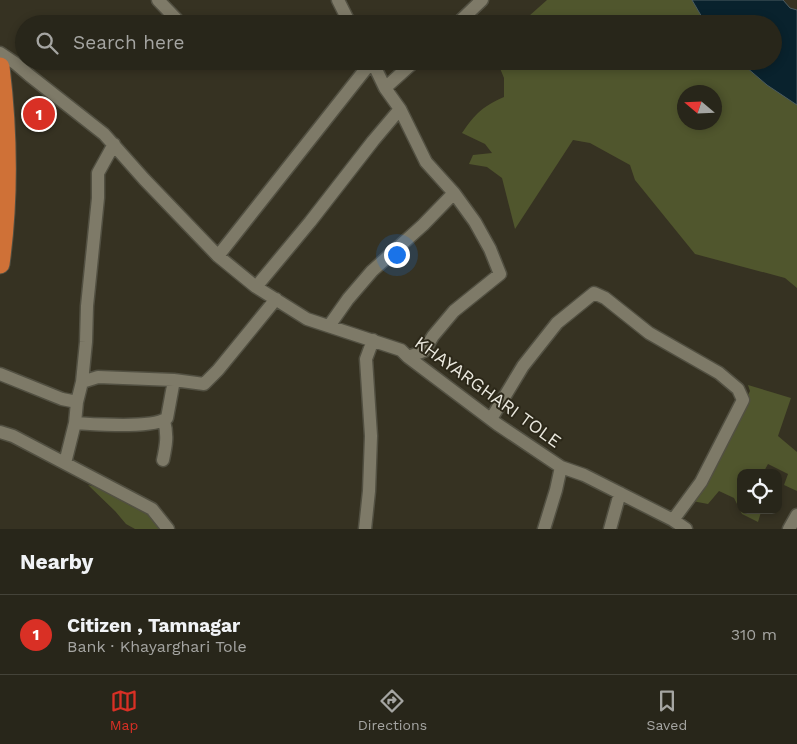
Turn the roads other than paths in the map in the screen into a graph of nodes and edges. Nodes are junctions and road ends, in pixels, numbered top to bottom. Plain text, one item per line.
1 (158, 0) edge
2 (338, 0) edge
3 (482, 0) edge
4 (172, 15) edge
5 (346, 15) edge
6 (466, 15) edge
7 (0, 53) edge
8 (15, 63) edge
9 (0, 67) edge
10 (23, 70) edge
11 (365, 70) edge
12 (376, 70) edge
13 (405, 70) edge
14 (385, 88) junction
15 (400, 109) junction
16 (114, 144) junction
17 (4, 172) edge
18 (454, 193) junction
19 (218, 256) junction
20 (0, 264) edge
21 (256, 287) junction
22 (276, 299) junction
23 (329, 326) junction
24 (373, 340) junction
25 (408, 357) junction
26 (0, 374) edge
27 (174, 380) junction
28 (82, 382) junction
29 (77, 402) junction
30 (491, 419) junction
31 (164, 421) junction
32 (75, 423) junction
33 (0, 432) edge
34 (163, 460) dead end
35 (64, 463) junction
36 (561, 467) junction
37 (620, 493) junction
38 (797, 515) edge
39 (673, 520) junction
40 (168, 529) edge
41 (365, 529) edge
42 (544, 529) edge
43 (610, 529) edge
44 (686, 529) edge
45 (790, 529) edge

1 - 4 street
2 - 5 street
3 - 6 street
7 - 8 street, KHAYARGHARI TOLE
9 - 17 highway
10 - 16 street, KHAYARGHARI TOLE
11 - 19 street
12 - 14 street
13 - 14 street
14 - 15 street
15 - 18 street
15 - 21 street
16 - 19 street, KHAYARGHARI TOLE
16 - 28 street
17 - 20 highway
18 - 23 street
18 - 25 street
19 - 21 street, KHAYARGHARI TOLE
21 - 22 street, KHAYARGHARI TOLE
22 - 23 street, KHAYARGHARI TOLE
22 - 27 street
23 - 24 street, KHAYARGHARI TOLE
24 - 25 street, KHAYARGHARI TOLE
24 - 41 street
25 - 30 street, KHAYARGHARI TOLE
26 - 29 street
27 - 28 street
27 - 31 street
28 - 29 street
29 - 32 street
30 - 36 street, KHAYARGHARI TOLE
30 - 39 street
31 - 32 street
31 - 34 street
32 - 35 street
33 - 35 street
35 - 40 street
36 - 37 street, KHAYARGHARI TOLE
36 - 42 street
37 - 39 street, KHAYARGHARI TOLE
37 - 43 street
38 - 45 street
39 - 44 street, KHAYARGHARI TOLE

